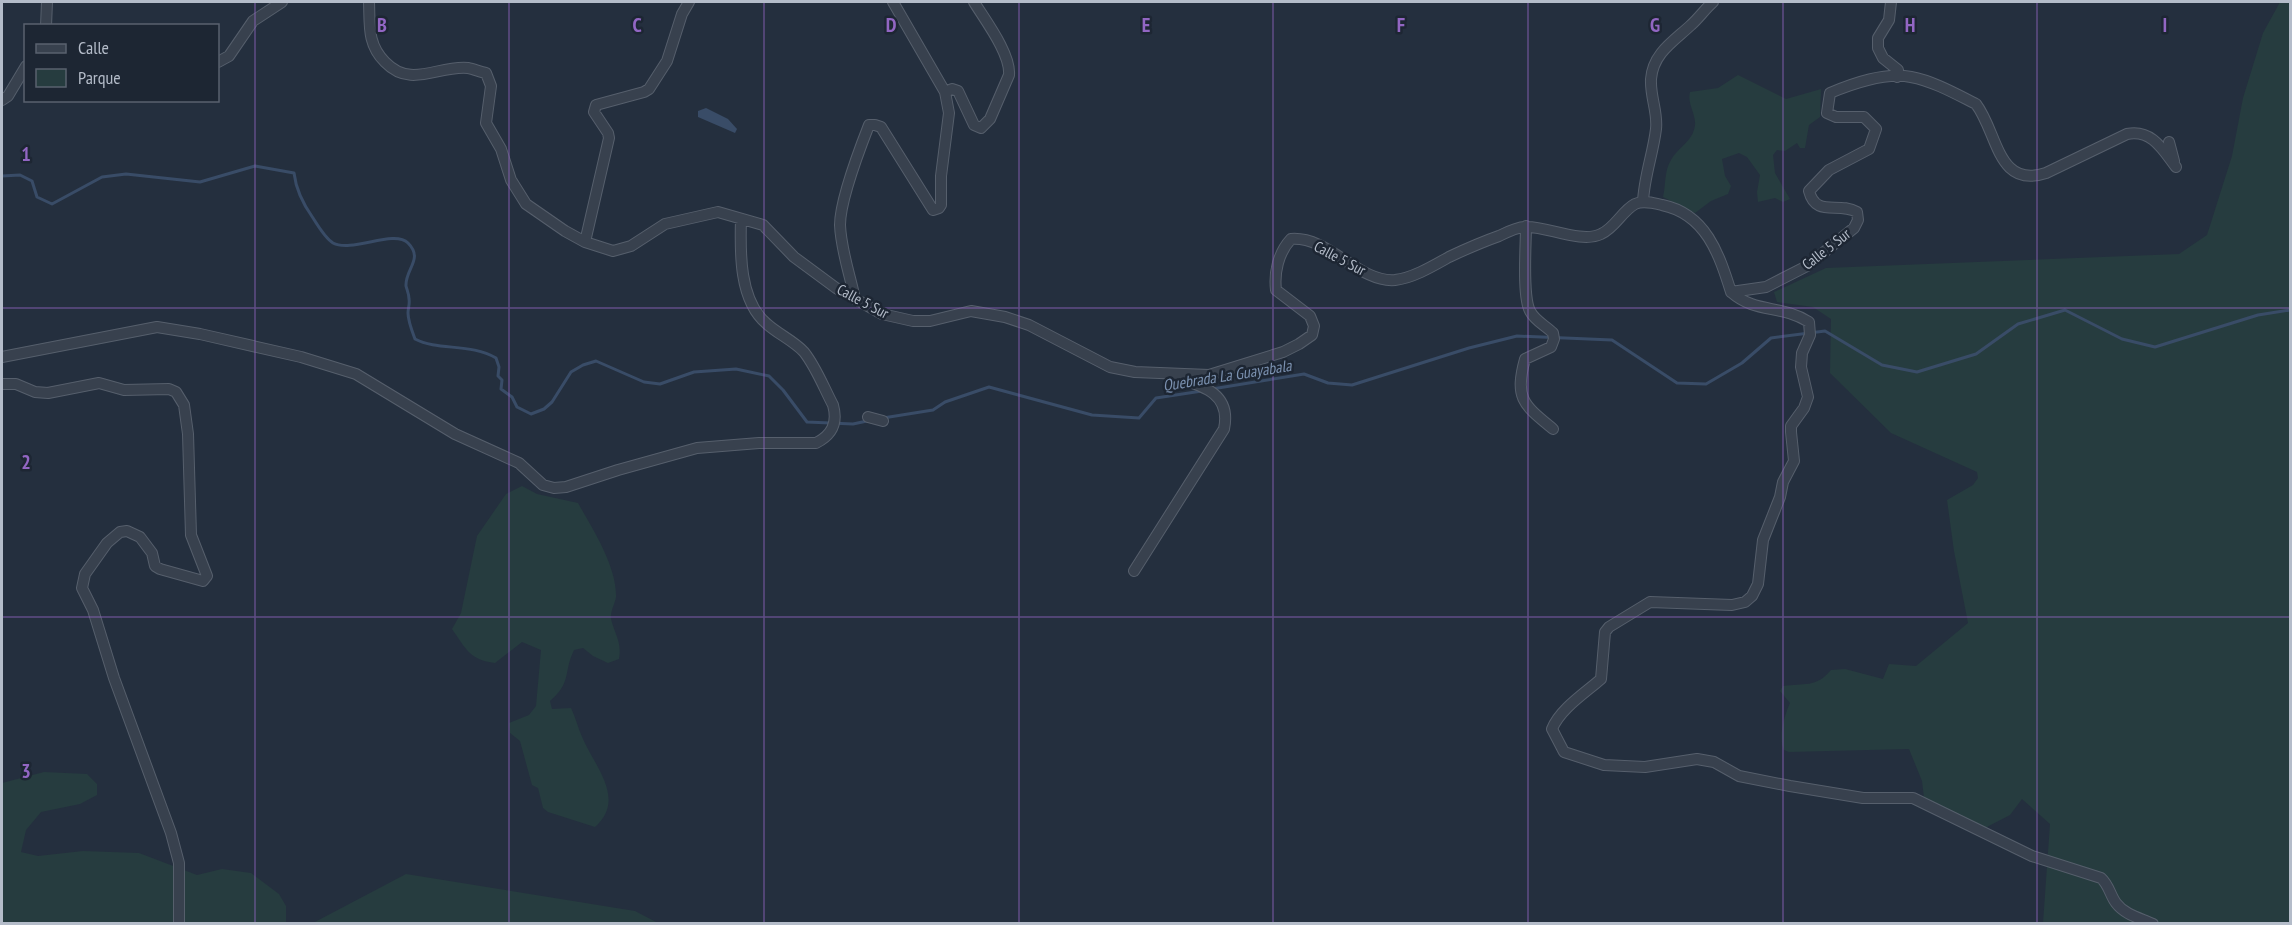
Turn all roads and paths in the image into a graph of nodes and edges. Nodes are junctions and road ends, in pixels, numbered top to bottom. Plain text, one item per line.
1 (47, 2) edge
2 (282, 2) edge
3 (369, 2) edge
4 (689, 2) edge
5 (893, 2) edge
6 (974, 2) edge
7 (1713, 2) edge
8 (1891, 2) edge
9 (46, 24) edge
10 (219, 61) edge
11 (24, 69) edge
12 (1897, 77) junction
13 (945, 92) junction
14 (2, 100) edge
15 (2169, 142) dead end
16 (1643, 202) junction
17 (741, 219) junction
18 (1526, 226) junction
19 (585, 242) junction
20 (1731, 292) junction
21 (855, 298) junction
22 (2, 357) edge
23 (1166, 374) junction
24 (2, 384) edge
25 (868, 417) dead end
26 (883, 421) dead end
27 (1553, 429) dead end
28 (1134, 572) dead end
29 (179, 924) edge
30 (2153, 924) edge

1 - 9 street
2 - 10 street
3 - 19 street, Calle 5 Sur
4 - 19 street
5 - 13 street
6 - 13 street
7 - 16 street
8 - 12 street
11 - 14 street
12 - 15 street
12 - 20 street, Calle 5 Sur
13 - 21 street
16 - 18 street
16 - 20 street
17 - 19 street, Calle 5 Sur
17 - 21 street, Calle 5 Sur
17 - 22 street
18 - 23 street, Calle 5 Sur
18 - 27 street
20 - 30 street
21 - 23 street, Calle 5 Sur
23 - 28 street
24 - 29 street
25 - 26 street

